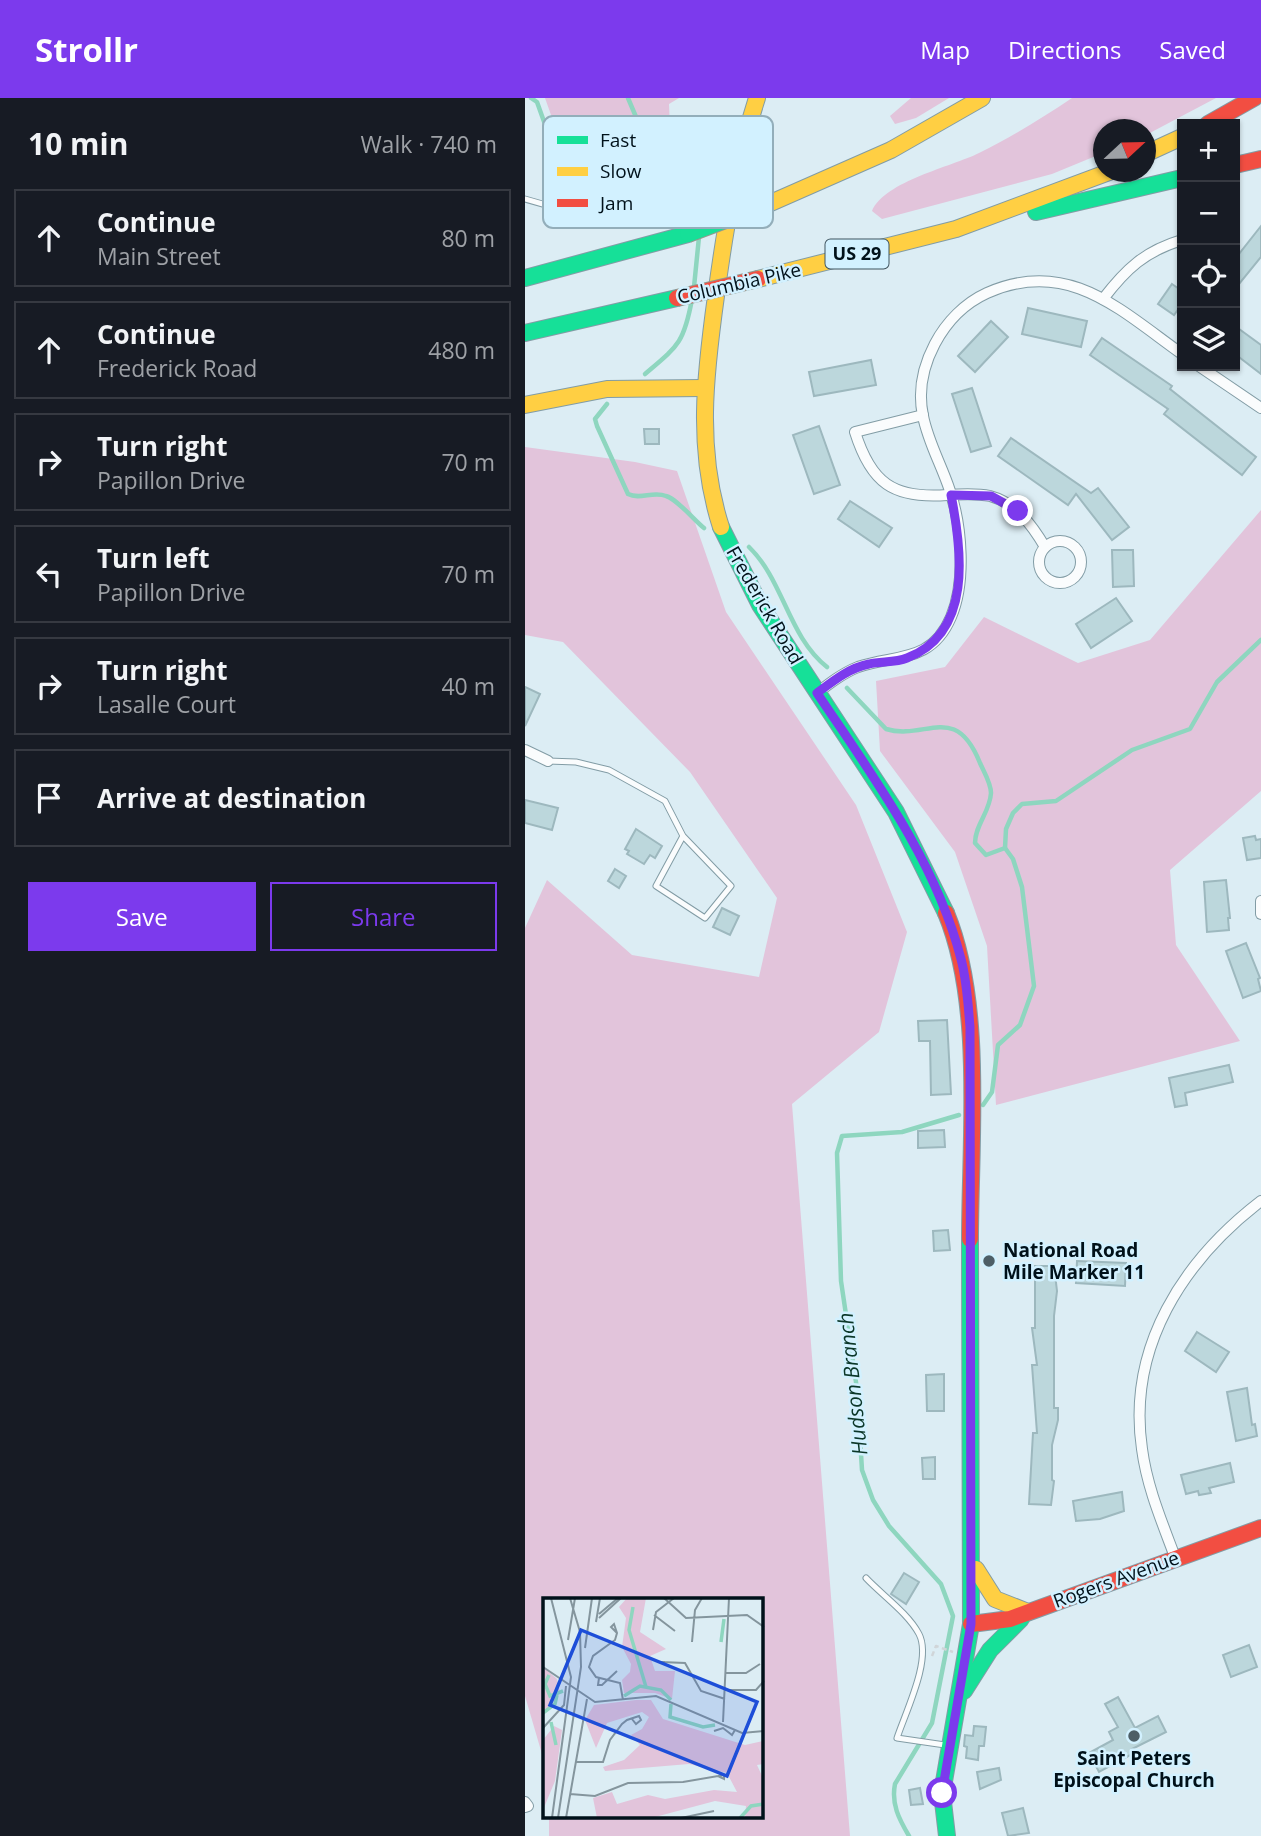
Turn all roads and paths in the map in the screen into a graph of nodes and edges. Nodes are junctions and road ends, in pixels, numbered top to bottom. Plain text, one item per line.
1 (757, 98) edge
2 (982, 98) edge
3 (996, 98) edge
4 (1254, 98) edge
5 (752, 116) edge
6 (1217, 119) edge
7 (1177, 139) edge
8 (1156, 149) edge
9 (891, 150) junction
10 (1261, 159) edge
11 (1240, 164) edge
12 (1093, 178) edge
13 (1177, 179) edge
14 (525, 199) edge
15 (773, 202) edge
16 (543, 204) edge
17 (704, 228) edge
18 (726, 228) edge
19 (956, 229) junction
20 (1177, 242) edge
21 (525, 278) edge
22 (1103, 299) junction
23 (525, 333) edge
24 (1177, 351) edge
25 (1206, 371) edge
26 (703, 388) junction
27 (525, 405) edge
28 (1261, 408) edge
29 (923, 415) junction
30 (951, 495) junction
31 (1045, 547) junction
32 (817, 693) junction
33 (525, 750) edge
34 (548, 761) joint
35 (683, 836) junction
36 (1261, 901) edge
37 (1261, 915) edge
38 (1261, 1201) edge
39 (1259, 1533) edge
40 (1175, 1557) junction
41 (972, 1559) junction
42 (866, 1578) dead end
43 (1028, 1612) junction
44 (971, 1624) junction
45 (936, 1646) dead end
46 (956, 1653) dead end
47 (952, 1725) junction
48 (940, 1744) junction
49 (525, 1802) edge
50 (525, 1807) edge
51 (947, 1836) edge

1 - 5 main road, Frederick Road
2 - 9 main road
3 - 9 main road
4 - 6 main road
7 - 8 main road
9 - 15 main road, bridge
10 - 11 main road
12 - 19 main road, Columbia Pike / US 29
13 - 19 main road
14 - 16 lane
17 - 21 main road, bridge
18 - 26 main road, Frederick Road
19 - 23 main road, Columbia Pike / US 29, bridge
20 - 22 street
22 - 24 street
22 - 29 street
25 - 28 street
26 - 27 main road
26 - 32 main road, Frederick Road
29 - 30 street
29 - 30 street
30 - 31 street
30 - 32 street
31 - 31 street
32 - 41 main road, Frederick Road
33 - 34 street
34 - 35 lane
35 - 35 lane
36 - 37 street
38 - 40 street
39 - 40 main road, Rogers Avenue
40 - 43 main road, Rogers Avenue
41 - 43 main road
41 - 44 main road, Frederick Road
42 - 48 lane
43 - 44 main road, Rogers Avenue
43 - 47 main road
44 - 47 main road, Frederick Road
45 - 46 path
47 - 48 main road
48 - 51 main road
49 - 50 street

